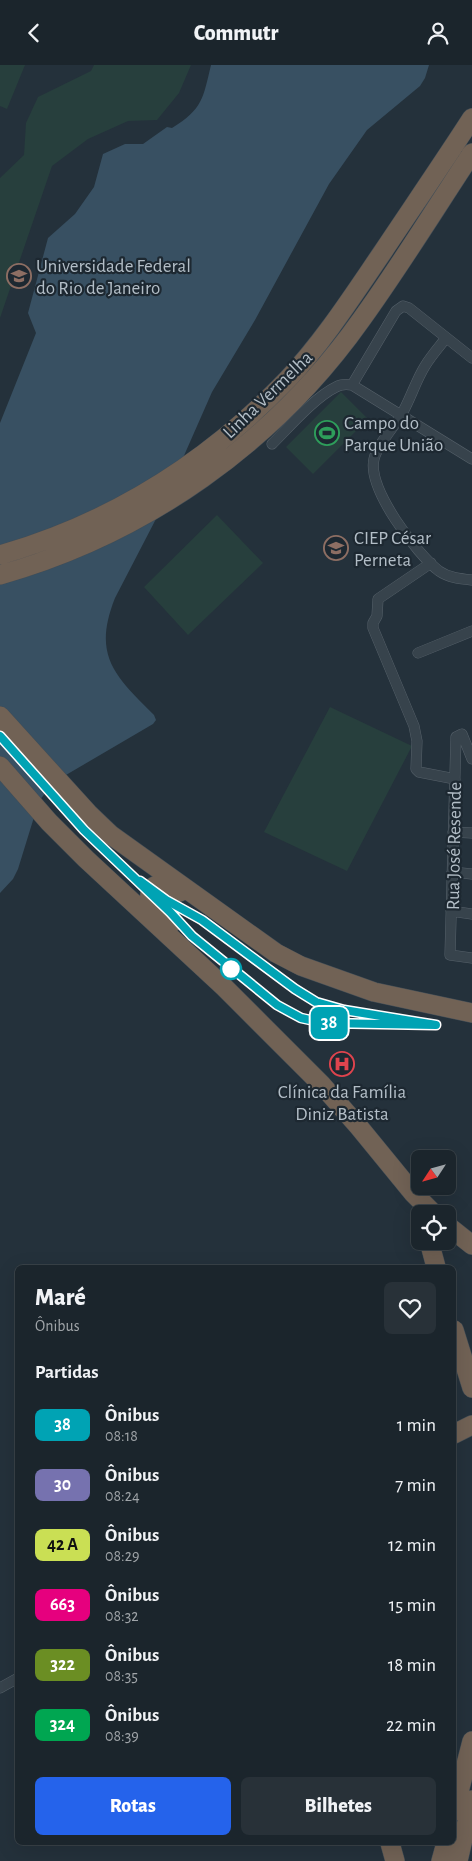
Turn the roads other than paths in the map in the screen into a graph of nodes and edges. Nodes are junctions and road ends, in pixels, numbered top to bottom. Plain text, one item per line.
1 (472, 118) edge
2 (472, 153) edge
3 (446, 338) junction
4 (472, 358) edge
5 (352, 385) junction
6 (401, 415) junction
7 (272, 444) dead end
8 (472, 459) edge
9 (0, 555) edge
10 (430, 563) junction
11 (0, 575) edge
12 (472, 580) edge
13 (472, 631) edge
14 (418, 653) dead end
15 (0, 716) edge
16 (472, 759) edge
17 (0, 766) edge
18 (454, 779) junction
19 (453, 832) junction
20 (472, 833) edge
21 (452, 872) junction
22 (472, 874) edge
23 (214, 909) junction
24 (451, 911) junction
25 (472, 914) edge
26 (472, 958) edge
27 (472, 1013) edge
28 (266, 1028) junction
29 (418, 1205) edge
30 (456, 1232) edge
31 (472, 1245) edge
32 (431, 1250) edge
33 (435, 1265) edge
34 (456, 1336) edge
35 (472, 1388) edge
36 (472, 1425) edge
37 (456, 1433) edge
38 (15, 1680) edge
39 (0, 1688) edge
40 (472, 1741) edge
41 (472, 1800) edge
42 (460, 1818) edge
43 (456, 1840) edge
44 (391, 1845) edge
45 (445, 1845) edge
46 (455, 1845) edge
47 (395, 1861) edge
48 (441, 1861) edge
49 (452, 1861) edge
50 (458, 1861) edge

1 - 9 highway, Linha Vermelha
2 - 11 highway, Linha Vermelha
3 - 4 street
3 - 5 street
3 - 6 street
5 - 6 street
5 - 7 street
6 - 8 street
6 - 10 street
10 - 12 street
10 - 18 street
13 - 14 street
15 - 23 highway
16 - 18 street, Rua José Resende
17 - 28 highway
18 - 19 street, Rua José Resende
19 - 20 street
19 - 21 street, Rua José Resende
21 - 22 street
21 - 24 street, Rua José Resende
23 - 27 highway
23 - 28 highway
24 - 25 street
24 - 26 street, Rua José Resende
28 - 29 highway
30 - 31 highway
32 - 33 highway
34 - 35 highway
36 - 37 highway
38 - 39 street
40 - 42 highway
41 - 42 highway
42 - 43 highway
42 - 50 highway
44 - 47 highway
45 - 48 highway
46 - 49 highway

